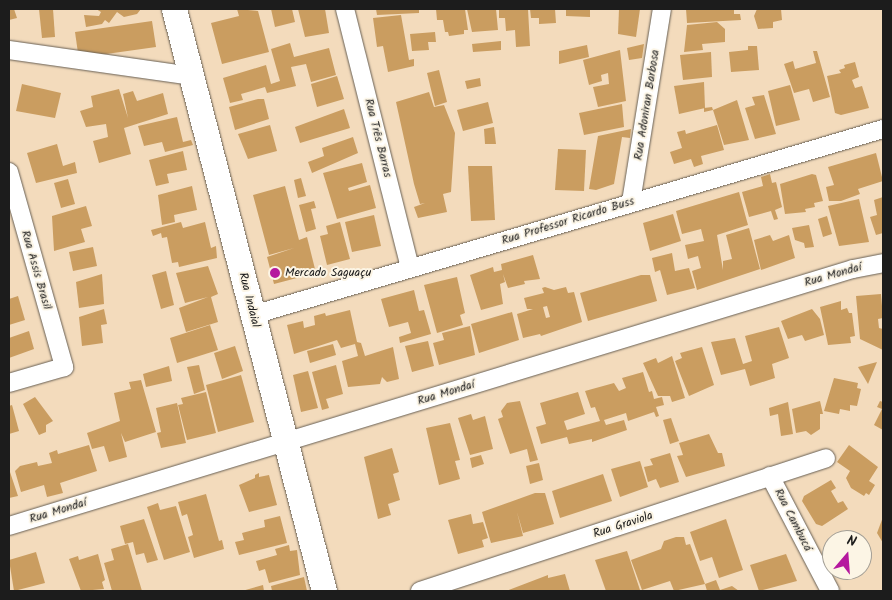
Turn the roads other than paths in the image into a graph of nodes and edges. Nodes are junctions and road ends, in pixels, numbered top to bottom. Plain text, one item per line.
1 (174, 9) edge
2 (345, 9) edge
3 (662, 9) edge
4 (9, 50) edge
5 (191, 76) junction
6 (883, 129) edge
7 (9, 172) edge
8 (631, 202) junction
9 (883, 263) edge
10 (410, 268) junction
11 (253, 316) junction
12 (9, 383) edge
13 (285, 442) junction
14 (826, 458) dead end
15 (770, 476) junction
16 (9, 526) edge
17 (324, 591) edge
18 (420, 591) edge
19 (830, 591) edge

1 - 5 street, Rua Indaial
2 - 10 street, Rua Três Barras
3 - 8 street, Rua Adoniran Barbosa
4 - 5 street
5 - 11 street, Rua Indaial
6 - 8 street, Rua Professor Ricardo Buss
7 - 12 street, Rua Assis Brasil
8 - 10 street, Rua Professor Ricardo Buss
9 - 13 street, Rua Mondaí
10 - 11 street, Rua Professor Ricardo Buss
11 - 13 street, Rua Indaial
13 - 16 street, Rua Mondaí
13 - 17 street, Rua Indaial
14 - 15 street, Rua Graviola
15 - 18 street, Rua Graviola
15 - 19 street, Rua Cambucá

